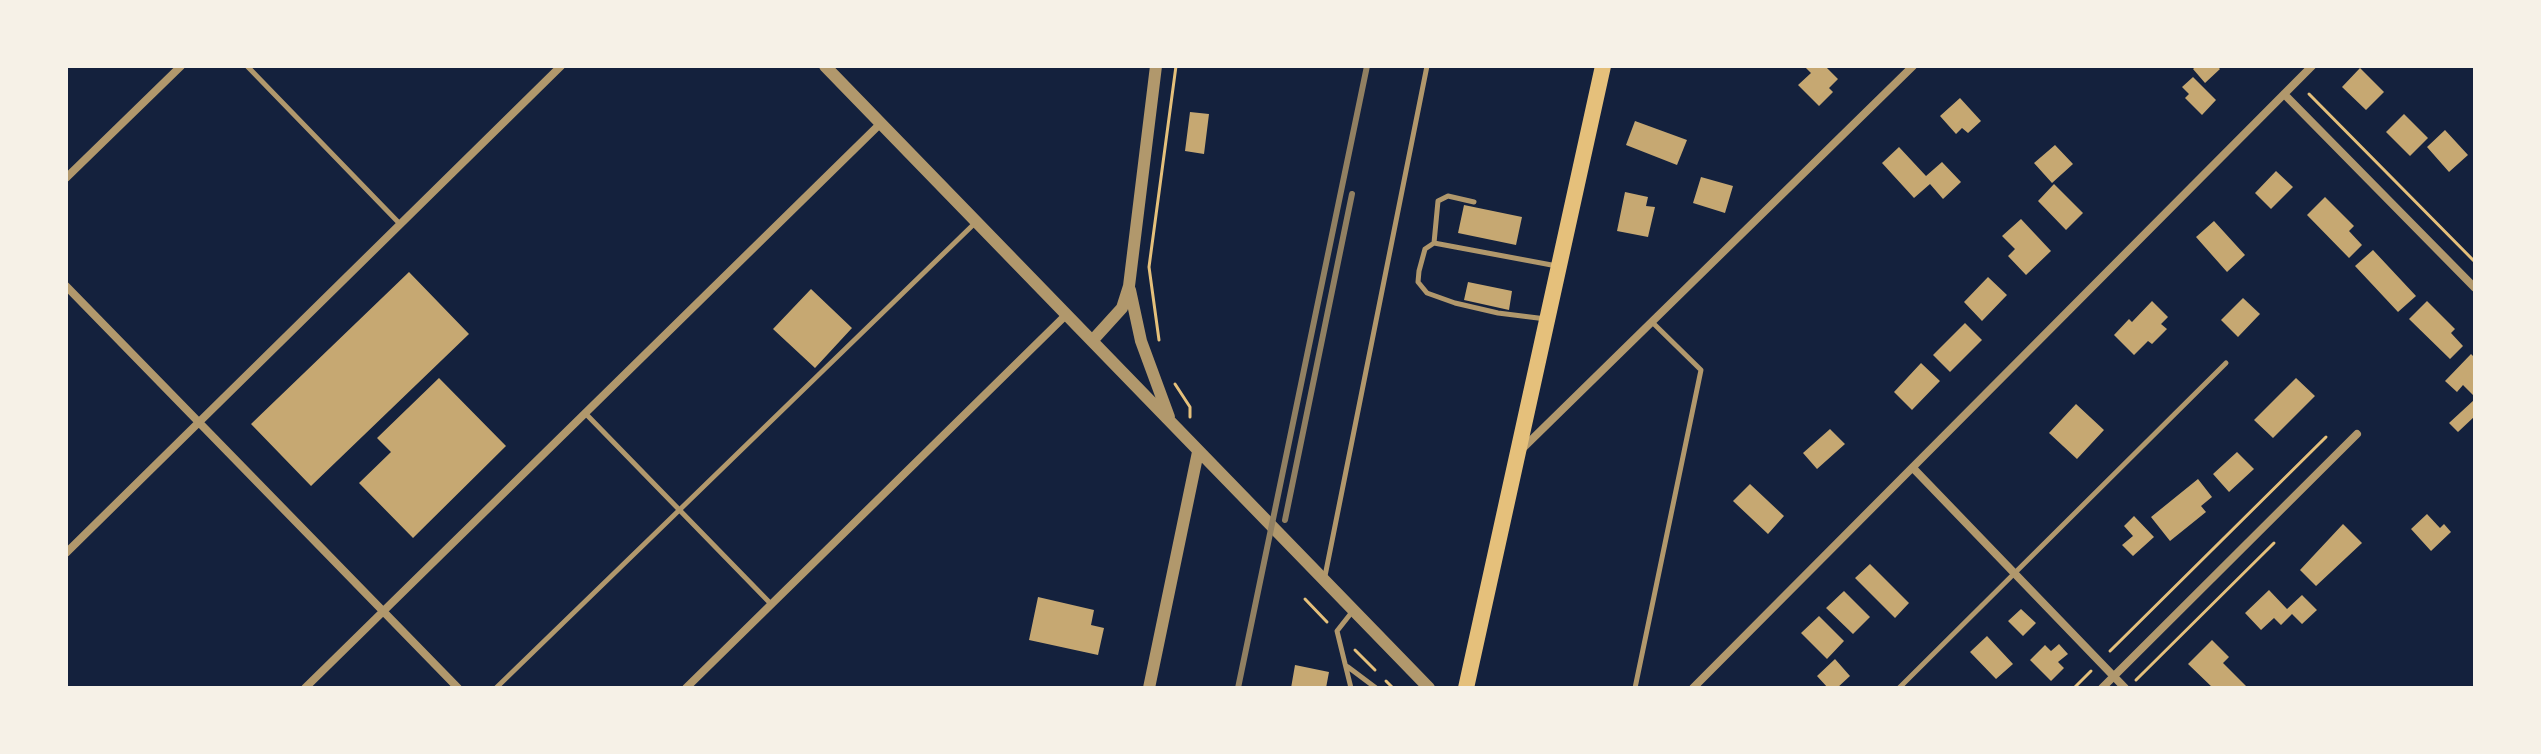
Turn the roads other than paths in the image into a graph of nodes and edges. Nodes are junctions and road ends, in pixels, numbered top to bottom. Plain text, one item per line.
1 (181, 66) edge
2 (247, 66) edge
3 (561, 66) edge
4 (825, 66) edge
5 (1156, 66) edge
6 (1427, 66) edge
7 (1602, 66) edge
8 (1913, 66) edge
9 (2312, 66) edge
10 (2284, 94) junction
11 (881, 123) junction
12 (66, 178) edge
13 (1474, 202) dead end
14 (976, 222) junction
15 (400, 224) junction
16 (1434, 243) junction
17 (1558, 267) junction
18 (66, 286) edge
19 (1129, 286) junction
20 (2475, 288) edge
21 (1066, 315) junction
22 (1546, 319) junction
23 (1652, 322) junction
24 (1092, 341) junction
25 (2226, 363) dead end
26 (585, 413) junction
27 (199, 422) junction
28 (1171, 424) junction
29 (2357, 434) dead end
30 (1198, 452) junction
31 (1515, 456) junction
32 (1913, 468) junction
33 (679, 510) junction
34 (66, 553) edge
35 (2015, 572) junction
36 (1324, 580) junction
37 (771, 604) junction
38 (383, 611) junction
39 (1353, 611) junction
40 (1346, 666) junction
41 (2114, 677) junction
42 (305, 688) edge
43 (458, 688) edge
44 (496, 688) edge
45 (686, 688) edge
46 (1149, 688) edge
47 (1351, 688) edge
48 (1376, 688) edge
49 (1429, 688) edge
50 (1466, 688) edge
51 (1635, 688) edge
52 (1693, 688) edge
53 (1899, 688) edge
54 (2102, 688) edge
55 (2127, 688) edge

1 - 12 street
2 - 15 lane
3 - 15 street
4 - 11 street
5 - 19 street
6 - 36 lane
7 - 17 main road
8 - 23 street
9 - 10 street
10 - 20 street
10 - 32 street
11 - 14 street
11 - 26 street
13 - 16 lane
14 - 21 street
14 - 33 lane
15 - 27 street
16 - 17 lane
16 - 22 lane
17 - 22 main road
18 - 27 street
19 - 24 street
19 - 28 street
21 - 24 street
21 - 37 street
22 - 31 main road
23 - 31 street
23 - 51 lane
24 - 28 street
25 - 35 lane
26 - 33 lane
26 - 38 street
27 - 34 street
27 - 38 street
28 - 30 street
29 - 41 street
30 - 36 street
30 - 46 street
31 - 50 main road
32 - 35 street
32 - 52 street
33 - 37 lane
33 - 44 lane
35 - 41 street
35 - 53 lane
36 - 39 street
37 - 45 street
38 - 42 street
38 - 43 street
39 - 40 lane
39 - 49 street
40 - 47 lane
40 - 48 lane
41 - 54 street
41 - 55 street

